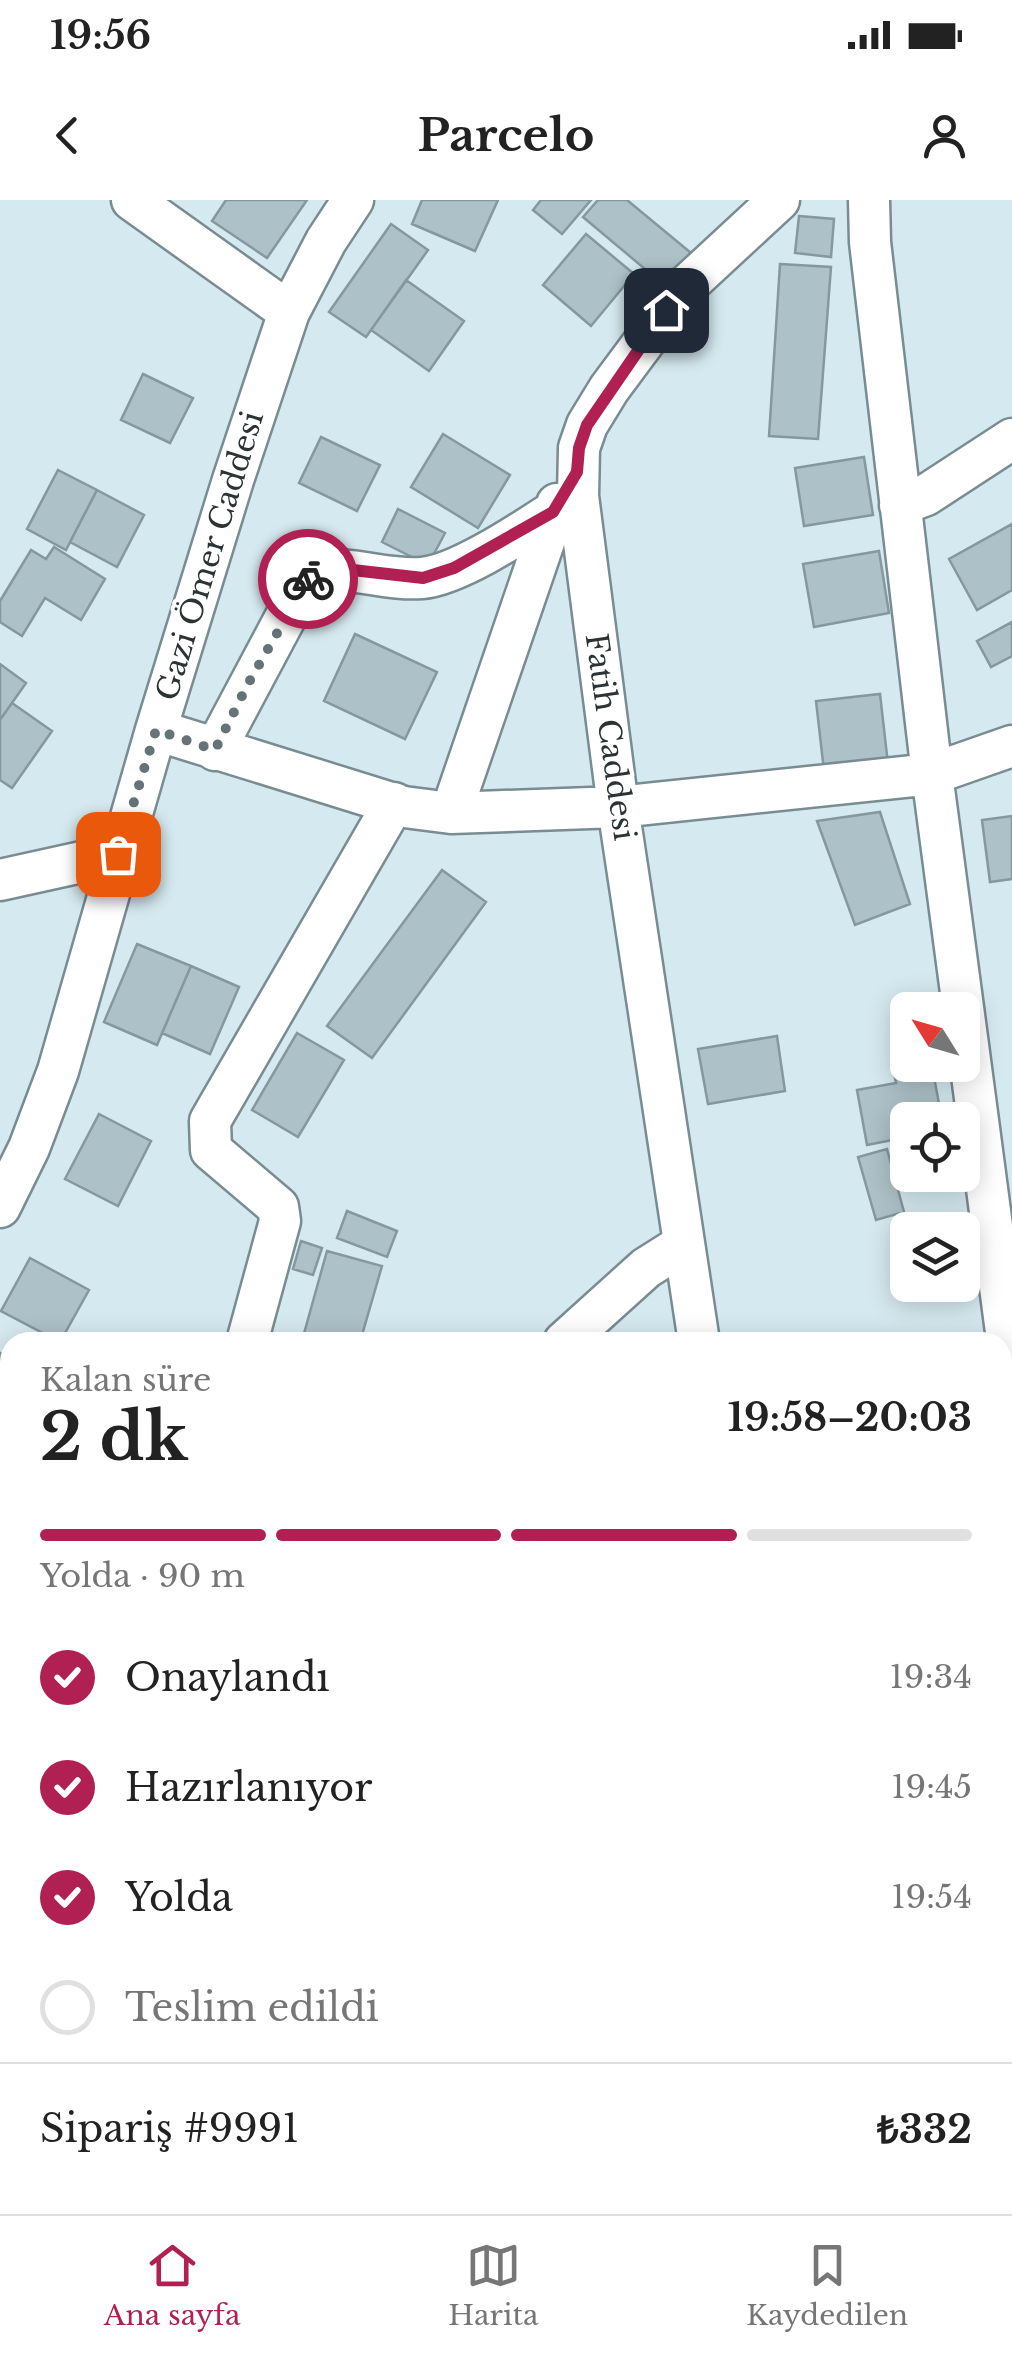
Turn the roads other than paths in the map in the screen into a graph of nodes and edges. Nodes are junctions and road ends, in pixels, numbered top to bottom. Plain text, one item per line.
1 (132, 200) edge
2 (353, 200) edge
3 (778, 200) edge
4 (870, 200) edge
5 (289, 312) junction
6 (1012, 439) edge
7 (577, 472) junction
8 (900, 504) junction
9 (553, 512) junction
10 (156, 730) junction
11 (1012, 746) edge
12 (215, 750) junction
13 (932, 774) junction
14 (394, 803) junction
15 (618, 807) junction
16 (452, 813) junction
17 (118, 854) junction
18 (0, 880) edge
19 (0, 1207) edge
20 (684, 1244) junction
21 (252, 1332) edge
22 (575, 1332) edge
23 (697, 1332) edge
24 (1006, 1332) edge

1 - 5 street
2 - 5 street, Gazi Ömer Caddesi
3 - 7 street, Fatih Caddesi
4 - 8 street
5 - 10 street, Gazi Ömer Caddesi
6 - 8 street
7 - 9 street
7 - 15 street, Fatih Caddesi
8 - 13 street
9 - 12 street
9 - 16 street
10 - 12 street
10 - 17 street, Gazi Ömer Caddesi
11 - 13 street
12 - 14 street
13 - 15 street
13 - 24 street
14 - 16 street
14 - 21 street
15 - 16 street
15 - 20 street, Fatih Caddesi
17 - 18 street
17 - 19 street, Gazi Ömer Caddesi
20 - 22 street
20 - 23 street, Fatih Caddesi

